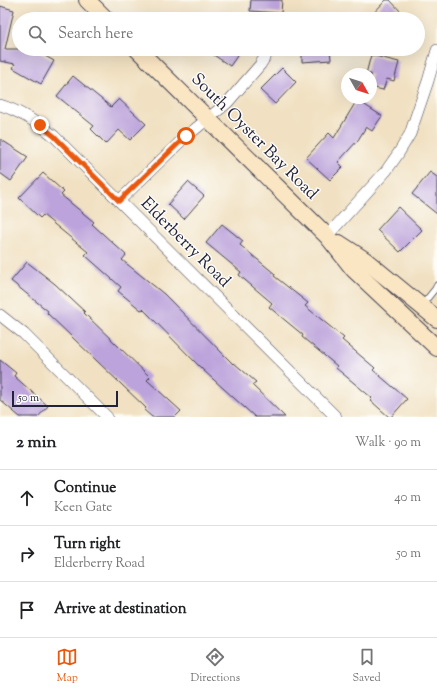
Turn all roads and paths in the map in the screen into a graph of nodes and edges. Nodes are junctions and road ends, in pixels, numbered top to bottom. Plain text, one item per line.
1 (90, 1) edge
2 (100, 12) edge
3 (437, 50) edge
4 (144, 56) edge
5 (266, 56) edge
6 (0, 105) edge
7 (208, 118) junction
8 (119, 201) junction
9 (327, 236) junction
10 (437, 285) edge
11 (421, 306) junction
12 (0, 315) edge
13 (437, 319) edge
14 (437, 348) edge
15 (107, 417) edge
16 (336, 417) edge

1 - 2 main road
3 - 9 street
4 - 7 main road, South Oyster Bay Road
5 - 7 street
6 - 8 street, Elderberry Road
7 - 8 street
7 - 9 main road, South Oyster Bay Road
8 - 16 street, Elderberry Road
9 - 11 main road, South Oyster Bay Road
9 - 14 main road, South Oyster Bay Road
10 - 11 lane
11 - 13 main road, South Oyster Bay Road
12 - 15 street

